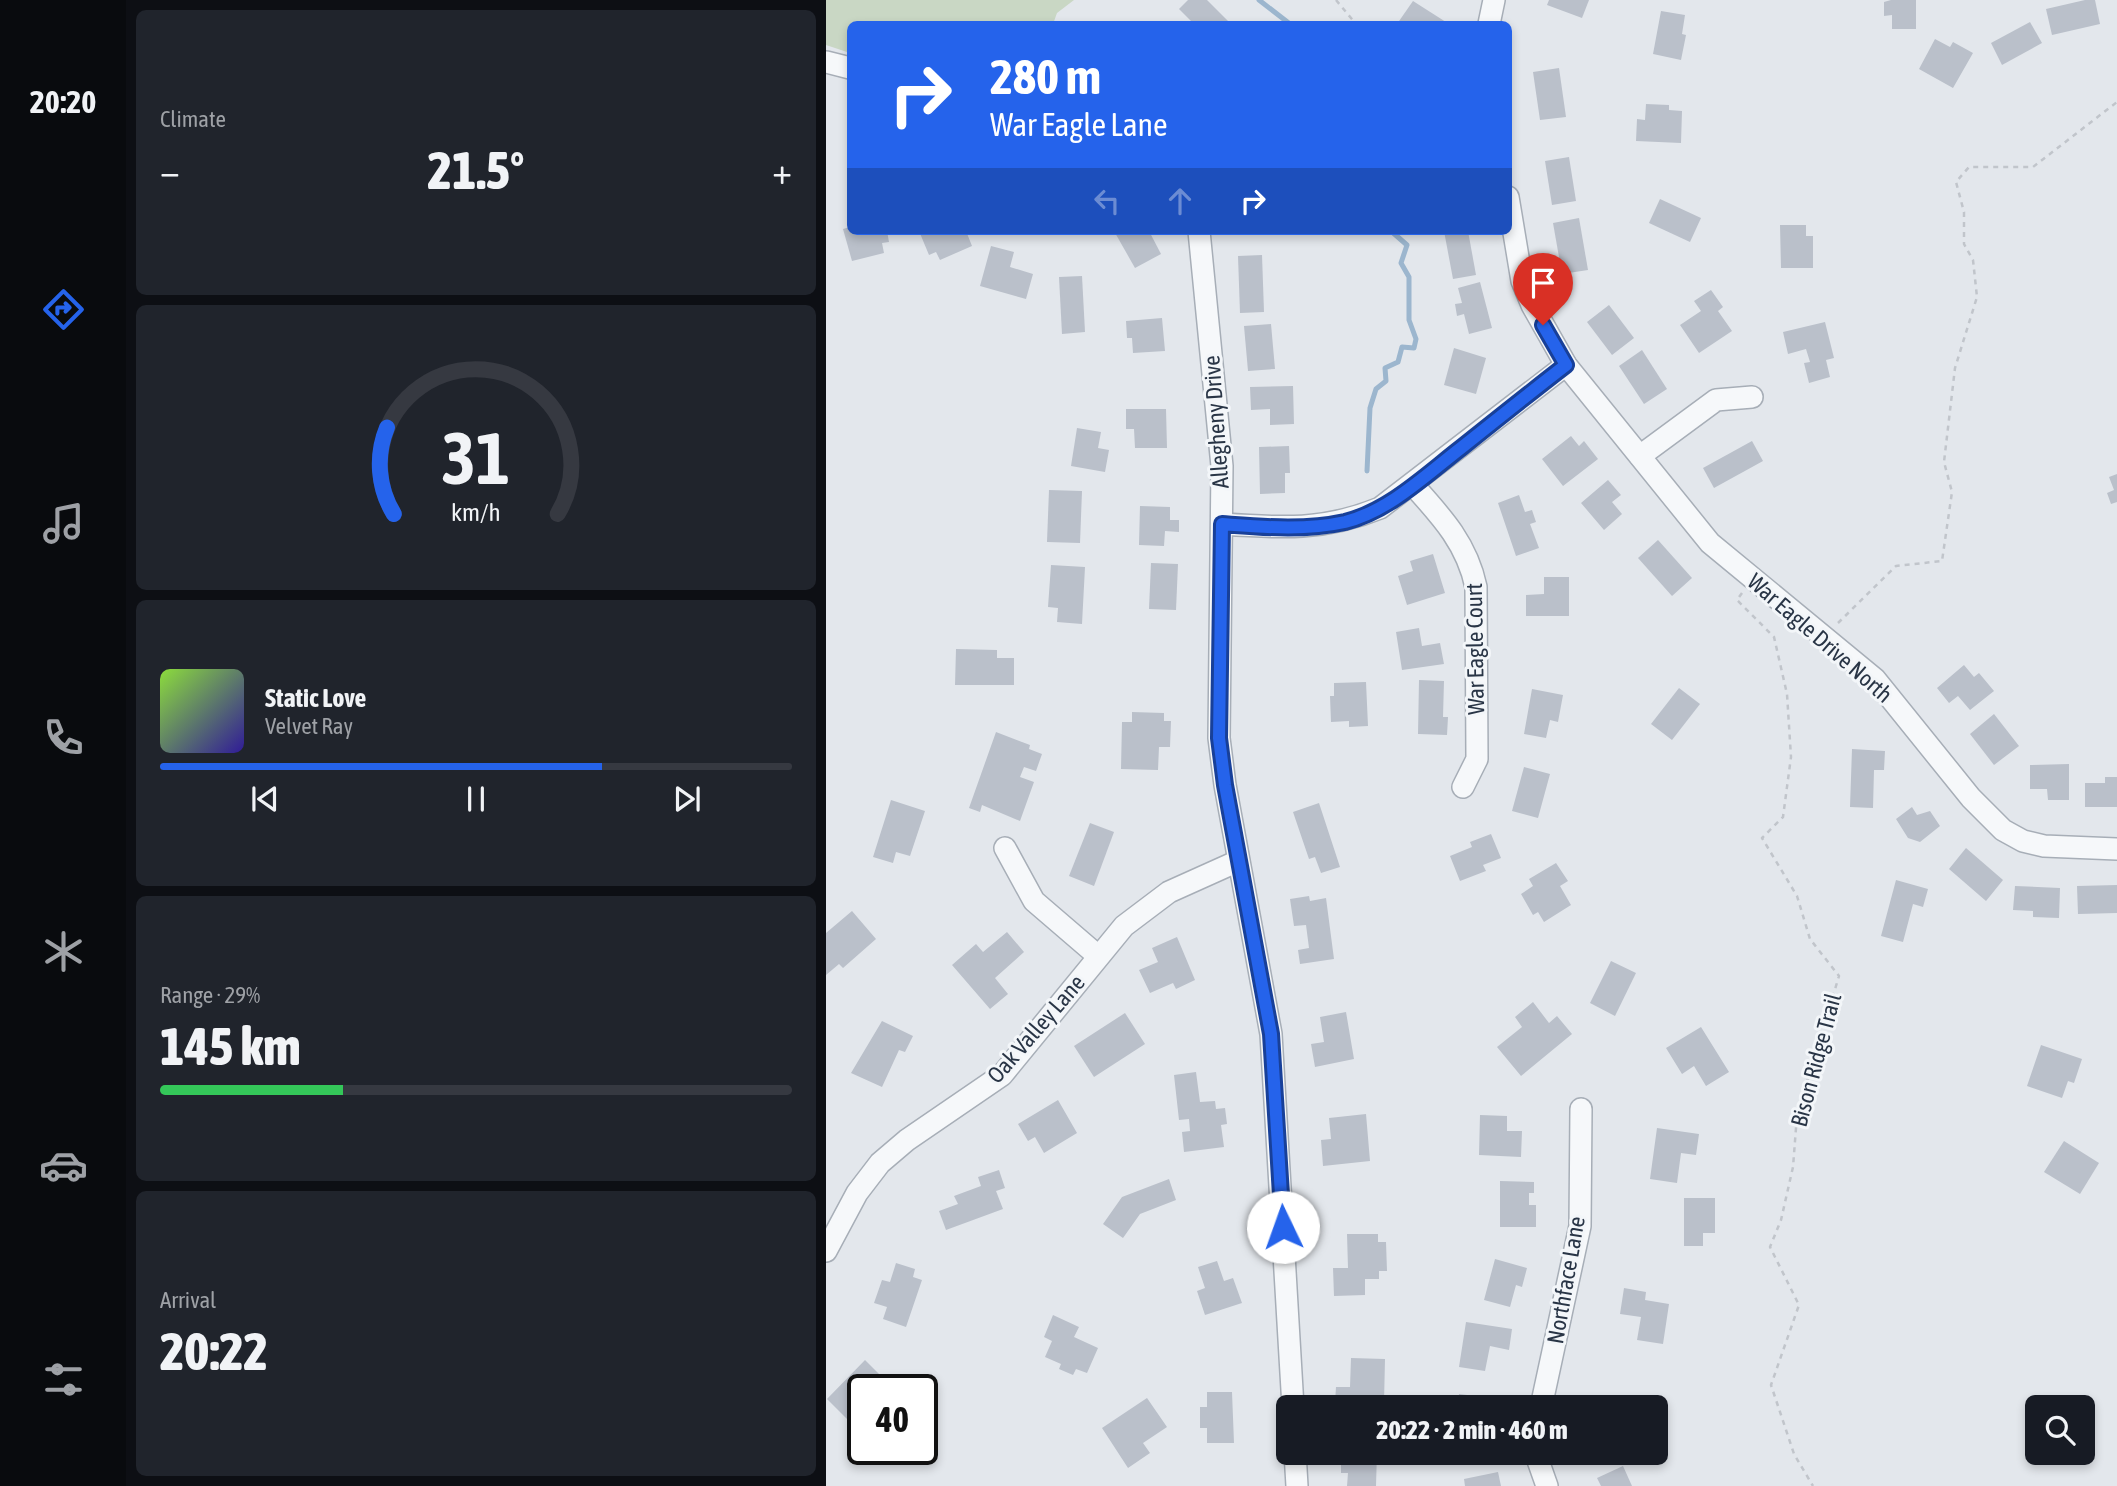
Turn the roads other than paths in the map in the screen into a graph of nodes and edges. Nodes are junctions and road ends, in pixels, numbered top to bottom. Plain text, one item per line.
1 (1494, 0) edge
2 (1490, 21) edge
3 (826, 62) edge
4 (847, 67) edge
5 (1512, 221) edge
6 (1199, 235) edge
7 (1566, 365) junction
8 (1752, 397) dead end
9 (1640, 456) junction
10 (1413, 485) junction
11 (1222, 524) junction
12 (1464, 787) dead end
13 (1005, 848) dead end
14 (2117, 849) edge
15 (1238, 861) junction
16 (1098, 956) junction
17 (1581, 1109) dead end
18 (826, 1251) edge
19 (1292, 1395) edge
20 (1544, 1395) edge
21 (1296, 1465) edge
22 (1539, 1465) edge
23 (1297, 1486) edge
24 (1546, 1486) edge

1 - 2 street
3 - 4 street
5 - 7 street, War Eagle Drive North
6 - 11 street, Allegheny Drive
7 - 9 street, War Eagle Drive North
7 - 10 street
8 - 9 street
9 - 14 street, War Eagle Drive North
10 - 11 street
10 - 12 street, War Eagle Court
11 - 15 street, Allegheny Drive
13 - 16 street
15 - 16 street, Oak Valley Lane
15 - 19 street, Allegheny Drive
16 - 18 street, Oak Valley Lane
17 - 20 street, Northface Lane
21 - 23 street
22 - 24 street

